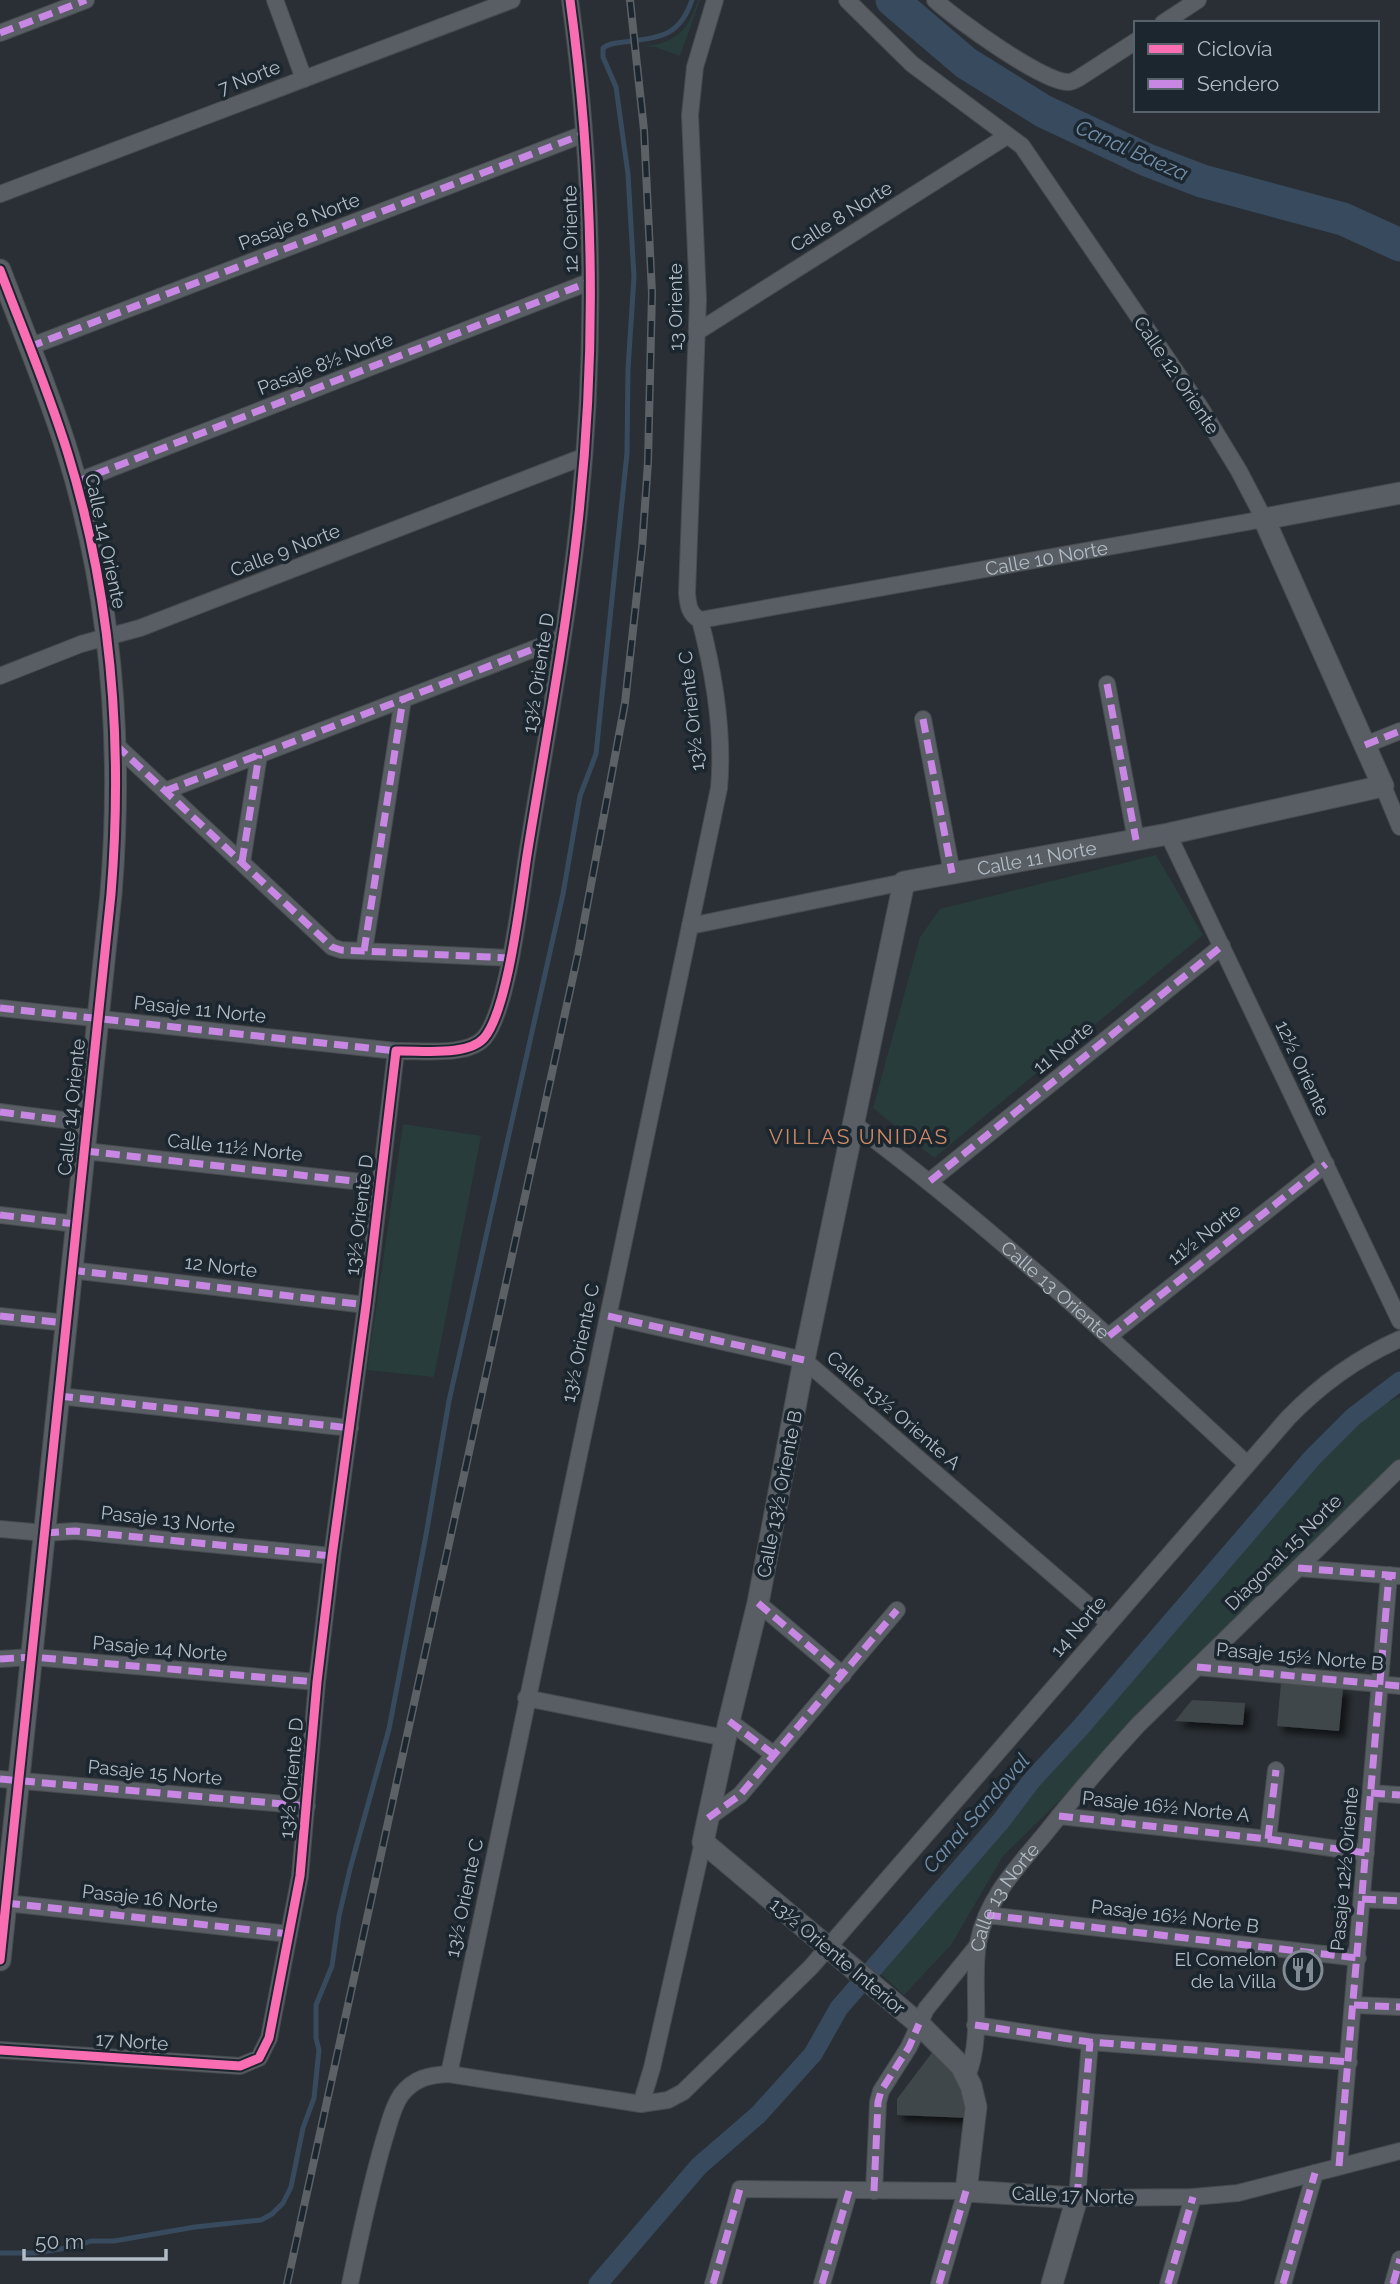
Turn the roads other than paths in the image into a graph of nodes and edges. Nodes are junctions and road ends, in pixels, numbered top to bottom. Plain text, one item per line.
1 (86, 0) edge
2 (275, 0) edge
3 (512, 0) edge
4 (570, 0) edge
5 (715, 0) edge
6 (847, 0) edge
7 (935, 0) edge
8 (1198, 0) edge
9 (1166, 21) edge
10 (0, 33) edge
11 (1134, 42) edge
12 (304, 79) junction
13 (584, 134) junction
14 (1007, 136) junction
15 (0, 194) edge
16 (0, 270) edge
17 (589, 282) junction
18 (697, 332) junction
19 (29, 346) junction
20 (583, 457) junction
21 (76, 482) junction
22 (1400, 494) edge
23 (1264, 519) junction
24 (696, 618) junction
25 (108, 638) junction
26 (562, 638) junction
27 (0, 676) edge
28 (1107, 684) dead end
29 (403, 699) junction
30 (923, 719) dead end
31 (1400, 731) edge
32 (116, 745) junction
33 (1365, 745) junction
34 (259, 755) junction
35 (1383, 786) junction
36 (165, 791) junction
37 (1400, 827) edge
38 (1168, 834) junction
39 (1136, 840) junction
40 (242, 862) junction
41 (952, 873) junction
42 (904, 882) junction
43 (690, 926) junction
44 (1222, 946) junction
45 (364, 951) junction
46 (510, 958) junction
47 (0, 1008) edge
48 (98, 1019) junction
49 (396, 1051) junction
50 (0, 1112) edge
51 (87, 1123) junction
52 (854, 1124) junction
53 (85, 1151) junction
54 (1326, 1164) junction
55 (930, 1181) junction
56 (380, 1184) junction
57 (0, 1214) edge
58 (76, 1224) junction
59 (71, 1270) junction
60 (366, 1305) junction
61 (0, 1316) edge
62 (607, 1316) junction
63 (1400, 1321) edge
64 (66, 1323) junction
65 (1109, 1336) junction
66 (1400, 1339) edge
67 (804, 1360) junction
68 (59, 1395) junction
69 (350, 1428) junction
70 (1247, 1464) junction
71 (1400, 1468) edge
72 (0, 1529) edge
73 (45, 1533) junction
74 (332, 1556) junction
75 (1298, 1568) junction
76 (1395, 1576) edge
77 (758, 1603) junction
78 (897, 1610) dead end
79 (1109, 1623) junction
80 (32, 1657) junction
81 (0, 1659) edge
82 (1197, 1667) junction
83 (843, 1675) junction
84 (317, 1682) junction
85 (1380, 1685) junction
86 (1400, 1686) edge
87 (526, 1698) junction
88 (727, 1729) junction
89 (773, 1754) junction
90 (1276, 1770) dead end
91 (9, 1780) edge
92 (1371, 1793) junction
93 (1400, 1795) edge
94 (307, 1807) junction
95 (1059, 1816) junction
96 (708, 1818) junction
97 (1268, 1839) junction
98 (703, 1842) junction
99 (1366, 1853) junction
100 (1362, 1899) junction
101 (1400, 1901) edge
102 (6, 1903) junction
103 (987, 1915) junction
104 (289, 1934) junction
105 (978, 1945) junction
106 (826, 1947) junction
107 (1357, 1958) junction
108 (0, 1960) edge
109 (1353, 2005) junction
110 (1400, 2007) edge
111 (919, 2024) junction
112 (975, 2025) junction
113 (1090, 2042) junction
114 (0, 2049) edge
115 (259, 2058) joint
116 (1349, 2062) junction
117 (449, 2074) junction
118 (967, 2076) junction
119 (641, 2104) junction
120 (1400, 2151) edge
121 (1339, 2166) junction
122 (1315, 2173) junction
123 (849, 2191) junction
124 (874, 2191) junction
125 (966, 2191) junction
126 (1193, 2197) junction
127 (1077, 2198) junction
128 (1400, 2259) edge
129 (350, 2284) edge
130 (713, 2284) edge
131 (822, 2284) edge
132 (939, 2284) edge
133 (1052, 2284) edge
134 (1168, 2284) edge
135 (1283, 2284) edge
136 (1393, 2284) edge

1 - 10 street
2 - 12 street
3 - 12 street, 7 Norte
4 - 13 street, 12 Oriente
5 - 18 street, 13 Oriente
6 - 14 street, Calle 12 Oriente
7 - 11 street
8 - 9 street
12 - 15 street, 7 Norte
13 - 17 street, 12 Oriente
13 - 19 street, Pasaje 8 Norte
14 - 18 street, Calle 8 Norte
14 - 23 street, Calle 12 Oriente
16 - 19 street, Calle 14 Oriente
17 - 20 street, 12 Oriente
17 - 21 street, Pasaje 8½ Norte
18 - 24 street, 13 Oriente
19 - 21 street, Calle 14 Oriente
20 - 25 street, Calle 9 Norte
20 - 26 street, 13½ Oriente D
21 - 25 street, Calle 14 Oriente
22 - 23 street, Calle 10 Norte
23 - 24 street, Calle 10 Norte
23 - 33 street, Calle 12 Oriente
24 - 43 street, 13½ Oriente C
25 - 27 street, Calle 9 Norte
25 - 32 street, Calle 14 Oriente
26 - 29 street
26 - 46 street, 13½ Oriente D
28 - 39 street
29 - 34 street
29 - 45 street
30 - 41 street
31 - 33 street
32 - 36 street
32 - 48 street, Calle 14 Oriente
33 - 35 street, Calle 12 Oriente
34 - 36 street
34 - 40 street
35 - 37 street, Calle 12 Oriente
35 - 38 street, Calle 11 Norte
36 - 40 street
38 - 39 street, Calle 11 Norte
38 - 44 street, 12½ Oriente
39 - 41 street, Calle 11 Norte
40 - 45 street
41 - 42 street, Calle 11 Norte
42 - 43 street, Calle 11 Norte
42 - 52 street, Calle 13½ Oriente B
43 - 62 street, 13½ Oriente C
44 - 54 street, 12½ Oriente
44 - 55 street, 11 Norte
45 - 46 street
46 - 49 street, 13½ Oriente D
47 - 48 street, Pasaje 11 Norte
48 - 49 street, Pasaje 11 Norte
48 - 51 street, Calle 14 Oriente
49 - 56 street, 13½ Oriente D
50 - 51 street
51 - 53 street, Calle 14 Oriente
52 - 55 street, Calle 13 Oriente
52 - 67 street, Calle 13½ Oriente B
53 - 56 street, Calle 11½ Norte
53 - 58 street, Calle 14 Oriente
54 - 63 street, 12½ Oriente
54 - 65 street, 11½ Norte
55 - 65 street, Calle 13 Oriente
56 - 60 street, 13½ Oriente D
57 - 58 street
58 - 59 street, Calle 14 Oriente
59 - 60 street, 12 Norte
59 - 64 street, Calle 14 Oriente
60 - 69 street, 13½ Oriente D
61 - 64 street
62 - 67 street, Calle 13½ Oriente A
62 - 87 street, 13½ Oriente C
64 - 68 street, Calle 14 Oriente
65 - 70 street, Calle 13 Oriente
66 - 70 street, 14 Norte
67 - 77 street, Calle 13½ Oriente B
67 - 79 street, Calle 13½ Oriente A
68 - 69 street
68 - 73 street, Calle 14 Oriente
69 - 74 street, 13½ Oriente D
70 - 79 street, 14 Norte
71 - 75 street, Diagonal 15 Norte
72 - 73 street, Pasaje 13 Norte
73 - 74 street, Pasaje 13 Norte
73 - 80 street, Calle 14 Oriente
74 - 84 street, 13½ Oriente D
75 - 76 street
75 - 82 street, Diagonal 15 Norte
76 - 85 street, Pasaje 12½ Oriente
77 - 83 street
77 - 88 street, Calle 13½ Oriente B
78 - 83 street
79 - 106 street, 14 Norte
80 - 81 street, Pasaje 14 Norte
80 - 84 street, Pasaje 14 Norte
80 - 91 street, Calle 14 Oriente
82 - 85 street, Pasaje 15½ Norte B
82 - 95 street, Calle 13 Norte
83 - 89 street
84 - 94 street, 13½ Oriente D
85 - 86 street, Pasaje 15½ Norte B
85 - 92 street, Pasaje 12½ Oriente
87 - 88 street
87 - 117 street, 13½ Oriente C
88 - 89 street
88 - 96 street, Calle 13½ Oriente B
89 - 96 street
90 - 97 street, Pasaje 16½ Norte A
91 - 94 street, Pasaje 15 Norte
91 - 102 street, Calle 14 Oriente
92 - 93 street
92 - 99 street, Pasaje 12½ Oriente
94 - 104 street, 13½ Oriente D
95 - 97 street, Pasaje 16½ Norte A
95 - 103 street, Calle 13 Norte
96 - 98 street, Calle 13½ Oriente B
97 - 99 street, Pasaje 16½ Norte A
98 - 106 street, 13½ Oriente Interior
98 - 119 street, Calle 13½ Oriente B
99 - 100 street, Pasaje 12½ Oriente
100 - 101 street
100 - 107 street, Pasaje 12½ Oriente
102 - 104 street, Pasaje 16 Norte
102 - 108 street, Calle 14 Oriente
103 - 105 street, Calle 13 Norte
103 - 107 street, Pasaje 16½ Norte B
104 - 115 street, 13½ Oriente D
105 - 111 street
105 - 112 street, Calle 13 Norte
106 - 111 street, 13½ Oriente Interior
106 - 119 street, 14 Norte
107 - 109 street, Pasaje 12½ Oriente
109 - 110 street
109 - 116 street, Pasaje 12½ Oriente
111 - 118 street, 13½ Oriente Interior
111 - 124 street
112 - 113 street
112 - 118 street, Calle 13 Norte
113 - 116 street
113 - 127 street
114 - 115 street, 17 Norte
116 - 121 street, Pasaje 12½ Oriente
117 - 119 street
117 - 129 street
118 - 125 street, Calle 13 Norte
120 - 121 street, Calle 17 Norte
121 - 122 street, Calle 17 Norte
122 - 126 street, Calle 17 Norte
122 - 135 street
123 - 124 street, Calle 17 Norte
123 - 130 street, Calle 17 Norte
123 - 131 street
124 - 125 street, Calle 17 Norte
125 - 127 street, Calle 17 Norte
125 - 132 street
126 - 127 street, Calle 17 Norte
126 - 134 street
127 - 133 street
128 - 136 street

